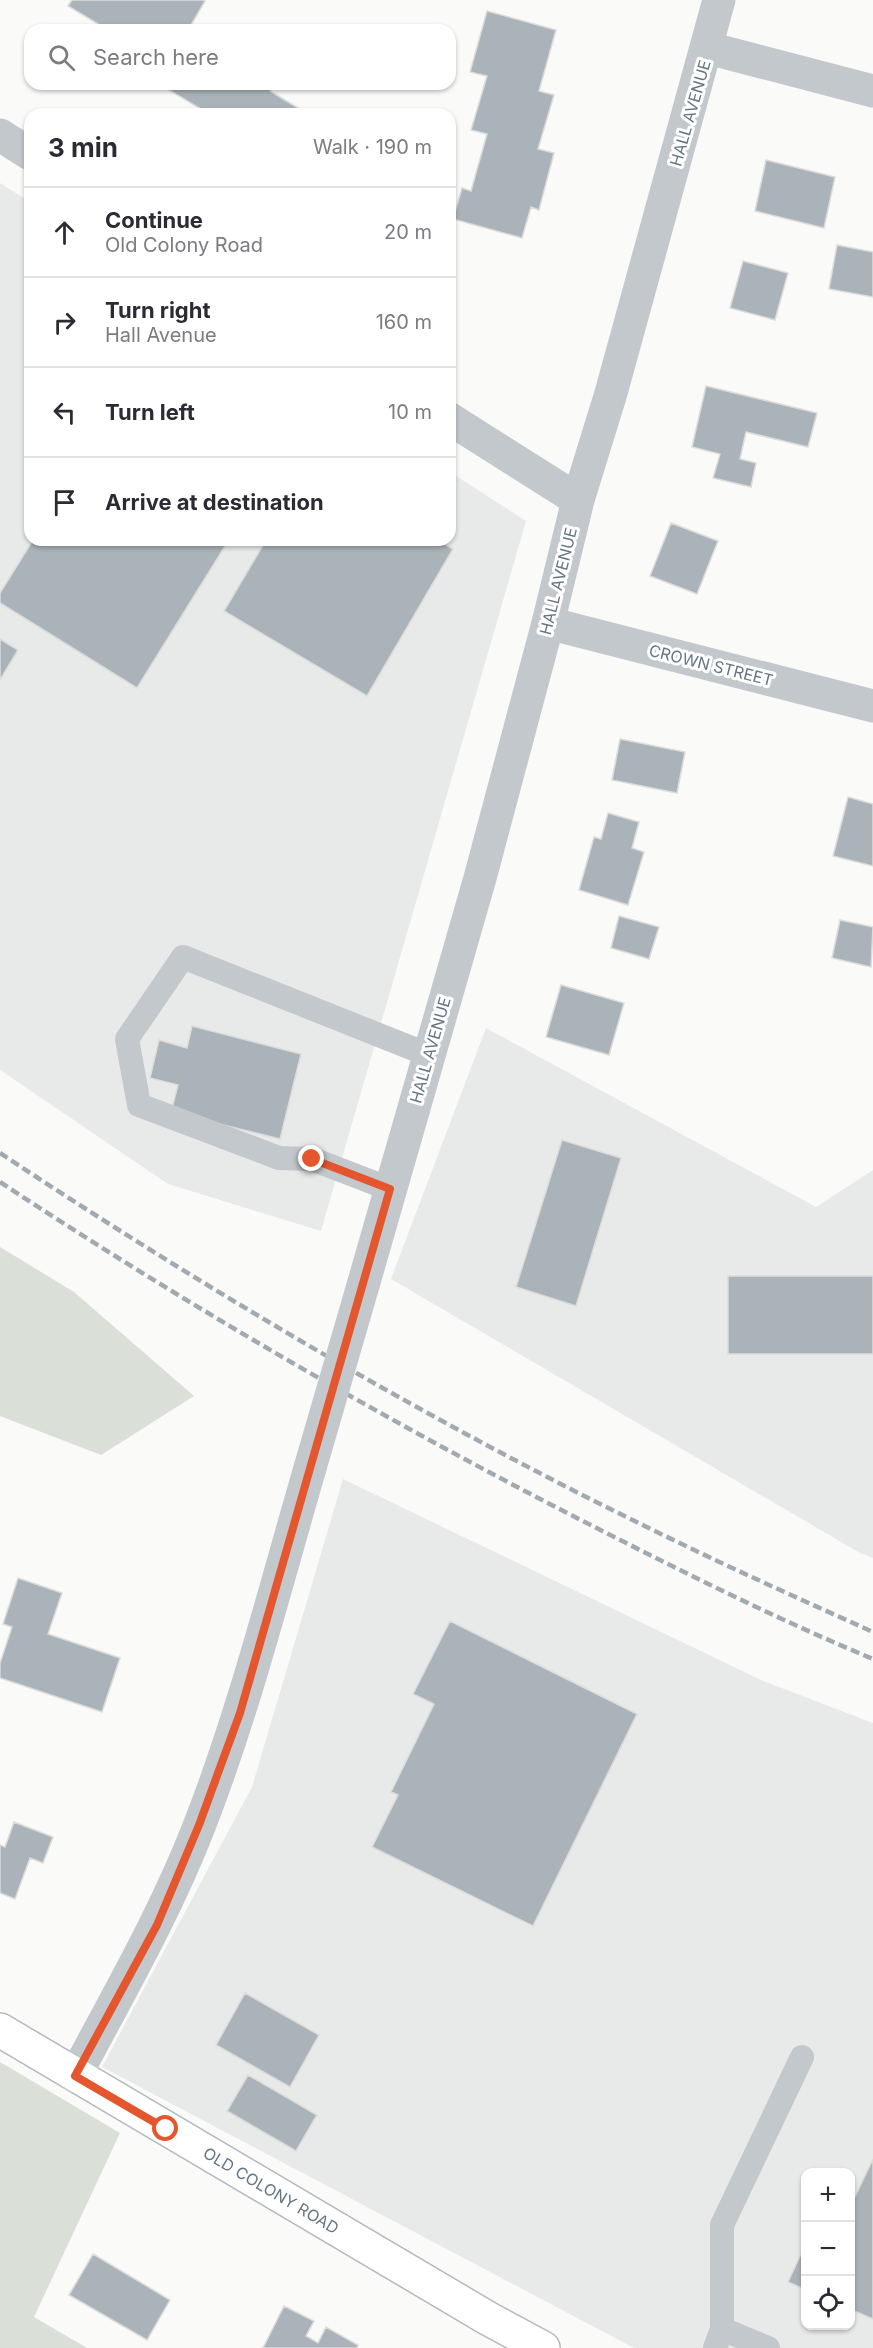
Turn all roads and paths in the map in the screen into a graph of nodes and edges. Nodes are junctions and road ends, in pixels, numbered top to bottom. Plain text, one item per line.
1 (719, 0) edge
2 (708, 48) junction
3 (873, 91) edge
4 (0, 135) edge
5 (24, 150) edge
6 (456, 423) edge
7 (578, 500) junction
8 (548, 623) junction
9 (873, 706) edge
10 (429, 1055) junction
11 (390, 1189) junction
12 (0, 2030) edge
13 (802, 2057) dead end
14 (75, 2076) junction
15 (718, 2339) edge
16 (543, 2348) edge
17 (768, 2348) edge

1 - 2 street, HALL AVENUE
2 - 3 street
2 - 7 street, HALL AVENUE
4 - 5 street
6 - 7 street
7 - 8 street, HALL AVENUE
8 - 9 street, CROWN STREET
8 - 10 street, HALL AVENUE
10 - 11 street, HALL AVENUE
10 - 11 lane
11 - 14 street, HALL AVENUE, bridge
12 - 14 main road, OLD COLONY ROAD
13 - 15 lane
14 - 16 main road, OLD COLONY ROAD
15 - 17 lane

